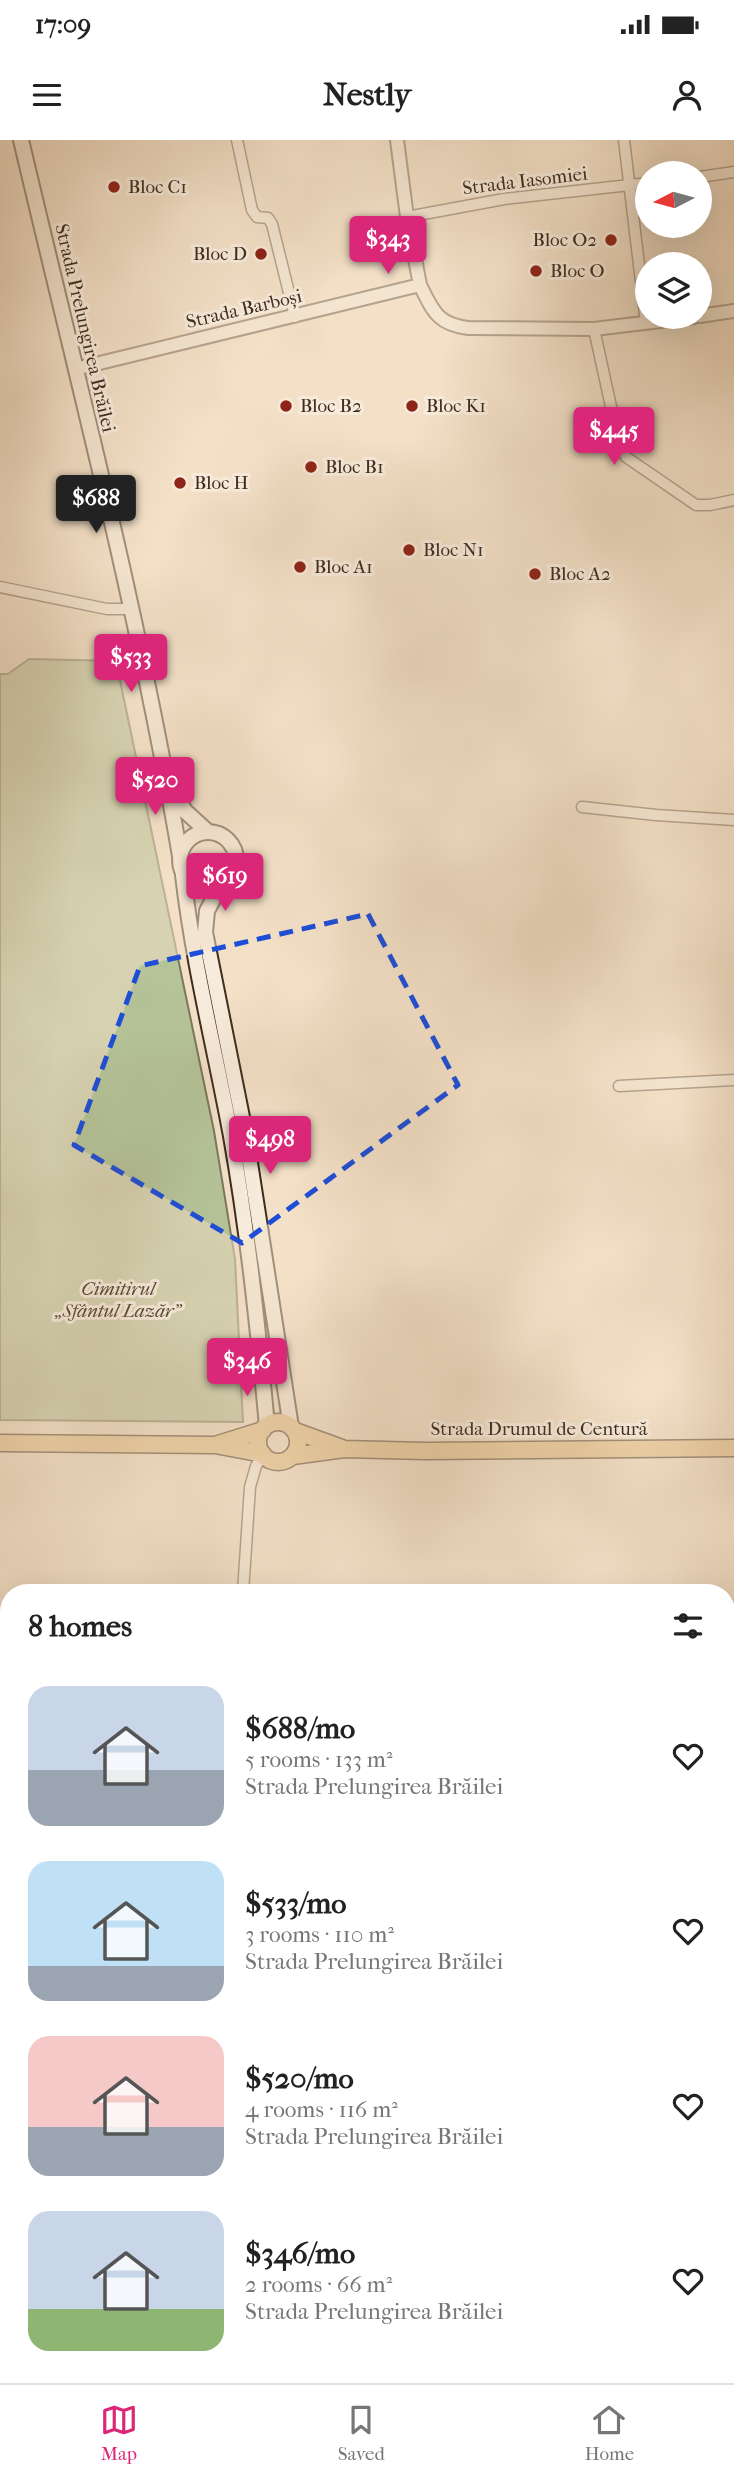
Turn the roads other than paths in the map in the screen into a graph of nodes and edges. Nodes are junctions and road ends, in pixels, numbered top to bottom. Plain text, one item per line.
1 (21, 140) edge
2 (237, 140) edge
3 (397, 140) edge
4 (624, 140) edge
5 (734, 172) edge
6 (712, 175) edge
7 (635, 185) edge
8 (629, 186) junction
9 (407, 217) junction
10 (637, 252) edge
11 (420, 285) junction
12 (734, 311) edge
13 (712, 314) edge
14 (295, 317) junction
15 (635, 324) edge
16 (594, 328) junction
17 (75, 369) junction
18 (734, 500) edge
19 (0, 587) edge
20 (131, 609) junction
21 (165, 771) junction
22 (582, 807) dead end
23 (734, 820) edge
24 (208, 832) junction
25 (180, 856) junction
26 (183, 874) junction
27 (220, 886) junction
28 (734, 1080) edge
29 (619, 1086) dead end
30 (265, 1428) junction
31 (293, 1429) junction
32 (0, 1443) edge
33 (215, 1445) junction
34 (734, 1448) edge
35 (344, 1449) junction
36 (263, 1454) junction
37 (293, 1456) junction
38 (244, 1584) edge

1 - 17 main road, Strada Prelungirea Brăilei
2 - 14 street
3 - 9 street
4 - 8 street
5 - 6 street
7 - 8 street, Strada Iasomiei
8 - 9 street, Strada Iasomiei
8 - 10 street
9 - 11 street
11 - 14 street, Strada Barboși
11 - 16 street
12 - 13 street
14 - 17 street, Strada Barboși
15 - 16 street
16 - 18 street
17 - 20 main road, Strada Prelungirea Brăilei
19 - 20 street
20 - 21 main road, Strada Prelungirea Brăilei
21 - 24 main road, Strada Prelungirea Brăilei
21 - 25 main road, Strada Prelungirea Brăilei
22 - 23 street
24 - 25 main road
24 - 27 main road
25 - 26 main road
26 - 27 main road
26 - 30 main road
27 - 31 main road
28 - 29 street
30 - 31 highway
30 - 33 highway
30 - 36 highway
31 - 35 highway
31 - 37 highway
32 - 33 highway
33 - 36 highway
34 - 35 highway, Strada Drumul de Centură
35 - 37 highway
36 - 37 highway
36 - 38 street

